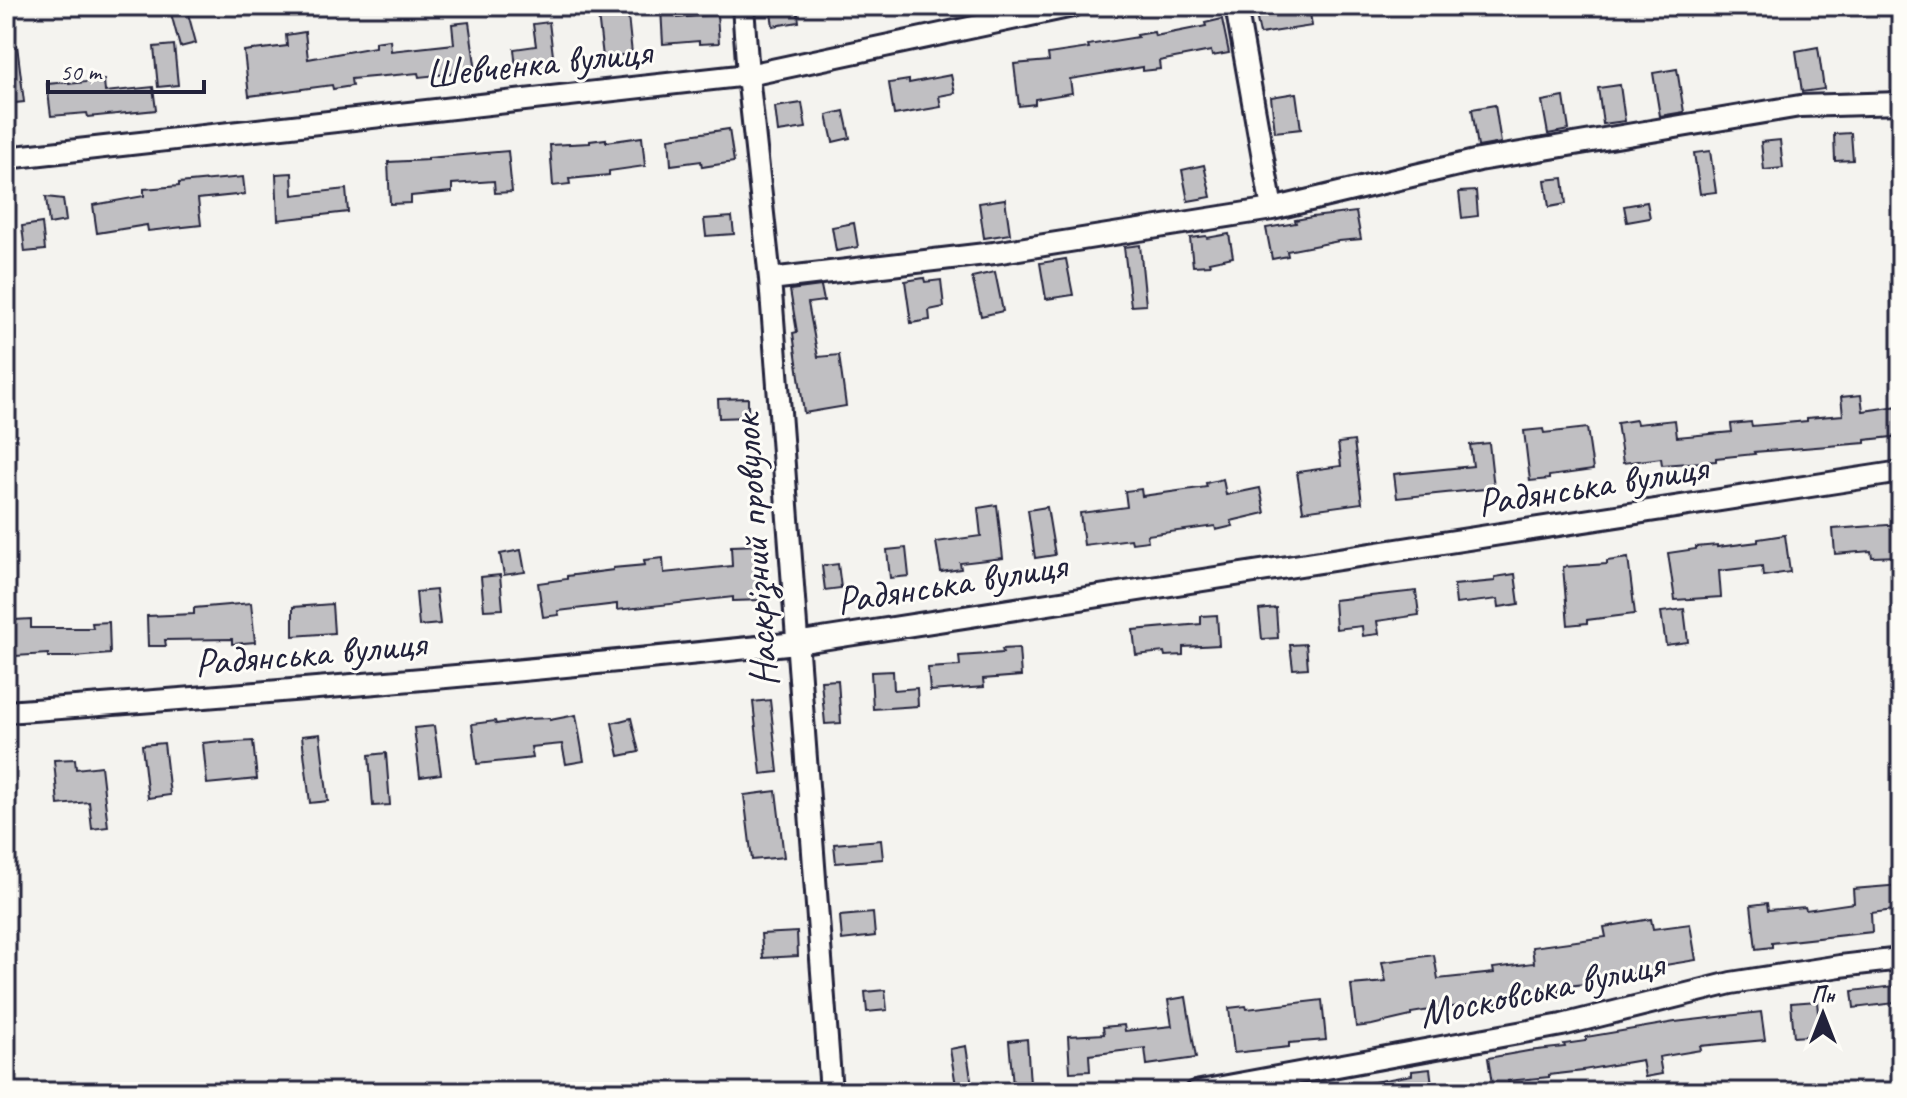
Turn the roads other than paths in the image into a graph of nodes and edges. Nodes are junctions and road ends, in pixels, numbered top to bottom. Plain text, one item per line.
1 (743, 6) edge
2 (1073, 6) edge
3 (1236, 6) edge
4 (748, 75) junction
5 (1901, 103) edge
6 (6, 158) edge
7 (1272, 209) junction
8 (770, 279) junction
9 (1901, 472) edge
10 (796, 643) junction
11 (6, 712) edge
12 (1901, 959) edge
13 (831, 1092) edge
14 (1195, 1092) edge

1 - 4 street, Наскрізний провулок
2 - 4 street, Шевченка вулиця
3 - 7 street
4 - 6 street, Шевченка вулиця
4 - 8 street, Наскрізний провулок
5 - 7 street
7 - 8 street
8 - 10 street, Наскрізний провулок
9 - 10 street, Радянська вулиця
10 - 11 street, Радянська вулиця
10 - 13 street, Наскрізний провулок
12 - 14 street, Московська вулиця

